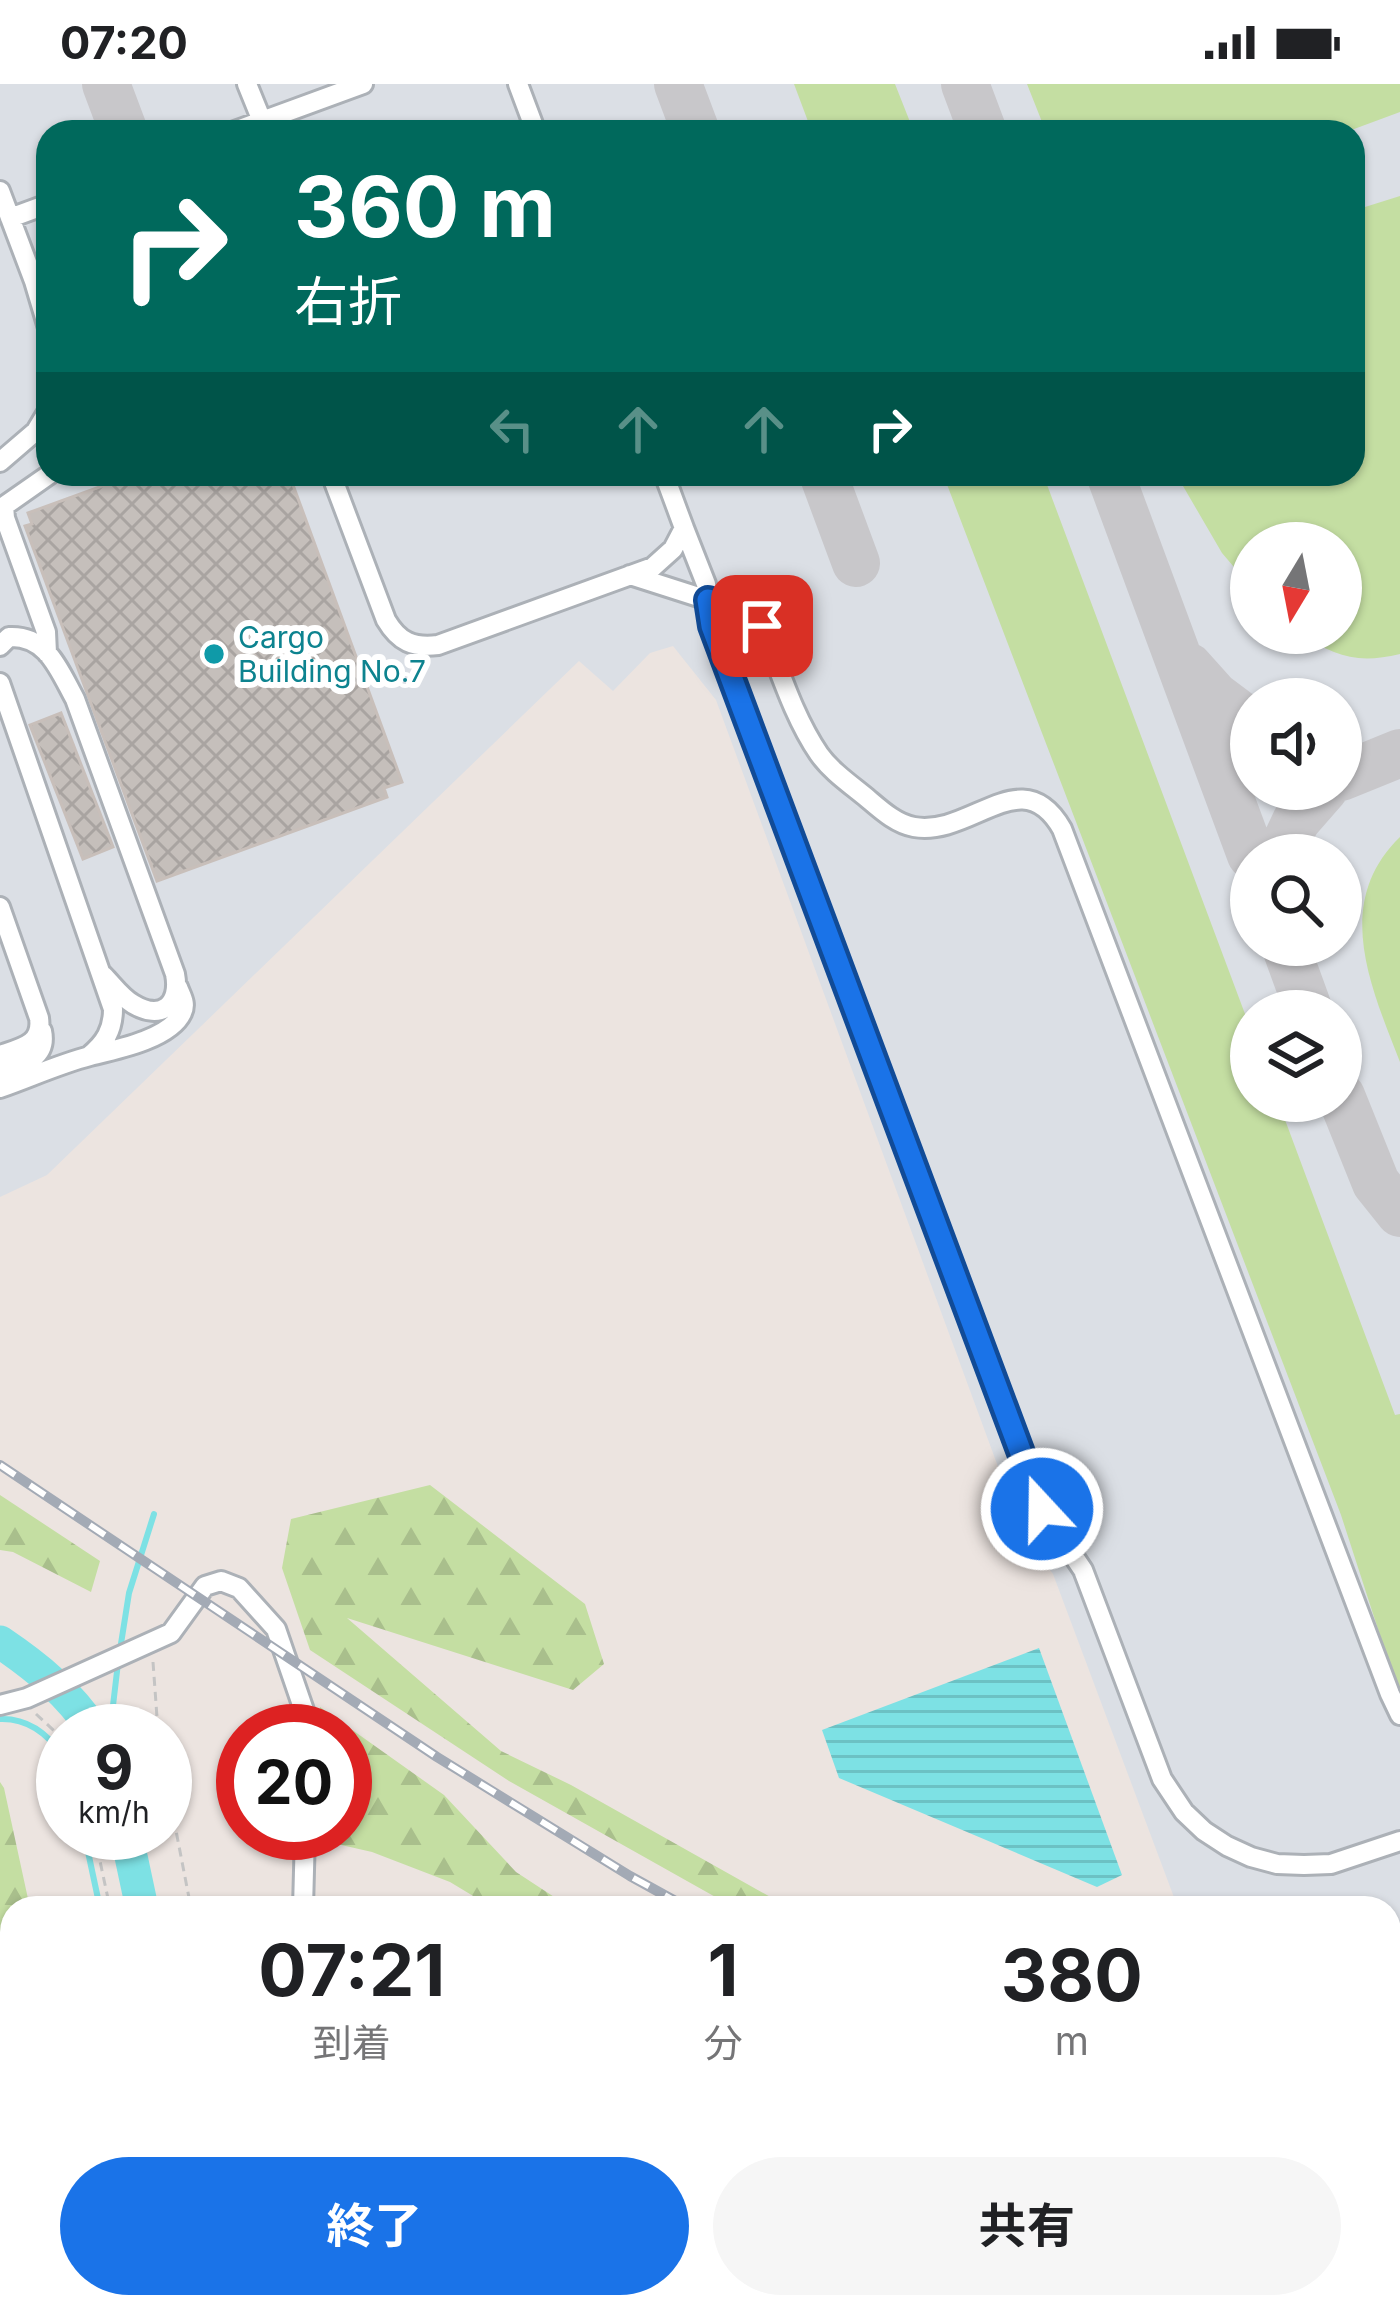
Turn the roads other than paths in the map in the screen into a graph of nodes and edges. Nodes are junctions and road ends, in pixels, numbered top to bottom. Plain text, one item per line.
1 (248, 84) edge
2 (363, 84) edge
3 (518, 84) edge
4 (260, 120) edge
5 (276, 120) edge
6 (532, 120) edge
7 (0, 191) edge
8 (36, 208) edge
9 (10, 218) junction
10 (36, 268) edge
11 (36, 431) edge
12 (0, 462) edge
13 (36, 484) edge
14 (336, 486) edge
15 (668, 486) edge
16 (2, 508) edge
17 (684, 528) junction
18 (630, 575) junction
19 (708, 600) junction
20 (0, 646) edge
21 (47, 653) junction
22 (0, 683) edge
23 (0, 907) edge
24 (103, 975) junction
25 (178, 987) junction
26 (41, 1030) junction
27 (0, 1055) edge
28 (89, 1056) junction
29 (0, 1072) edge
30 (0, 1088) edge
31 (17, 1702) edge
32 (302, 1704) edge
33 (1400, 1715) edge
34 (1400, 1841) edge
35 (304, 1860) edge
36 (303, 1896) edge

1 - 4 street
2 - 5 street
3 - 6 street
7 - 9 street
8 - 9 street
9 - 10 street
11 - 12 street
13 - 16 street
14 - 18 street
15 - 17 street
16 - 21 street
17 - 18 street
17 - 19 street
18 - 19 street
19 - 33 street
19 - 34 street
20 - 21 street
21 - 25 street
22 - 24 street
23 - 26 street
24 - 25 street
24 - 28 street
25 - 28 street
26 - 27 street
26 - 29 street
28 - 30 street
31 - 32 street
35 - 36 street

